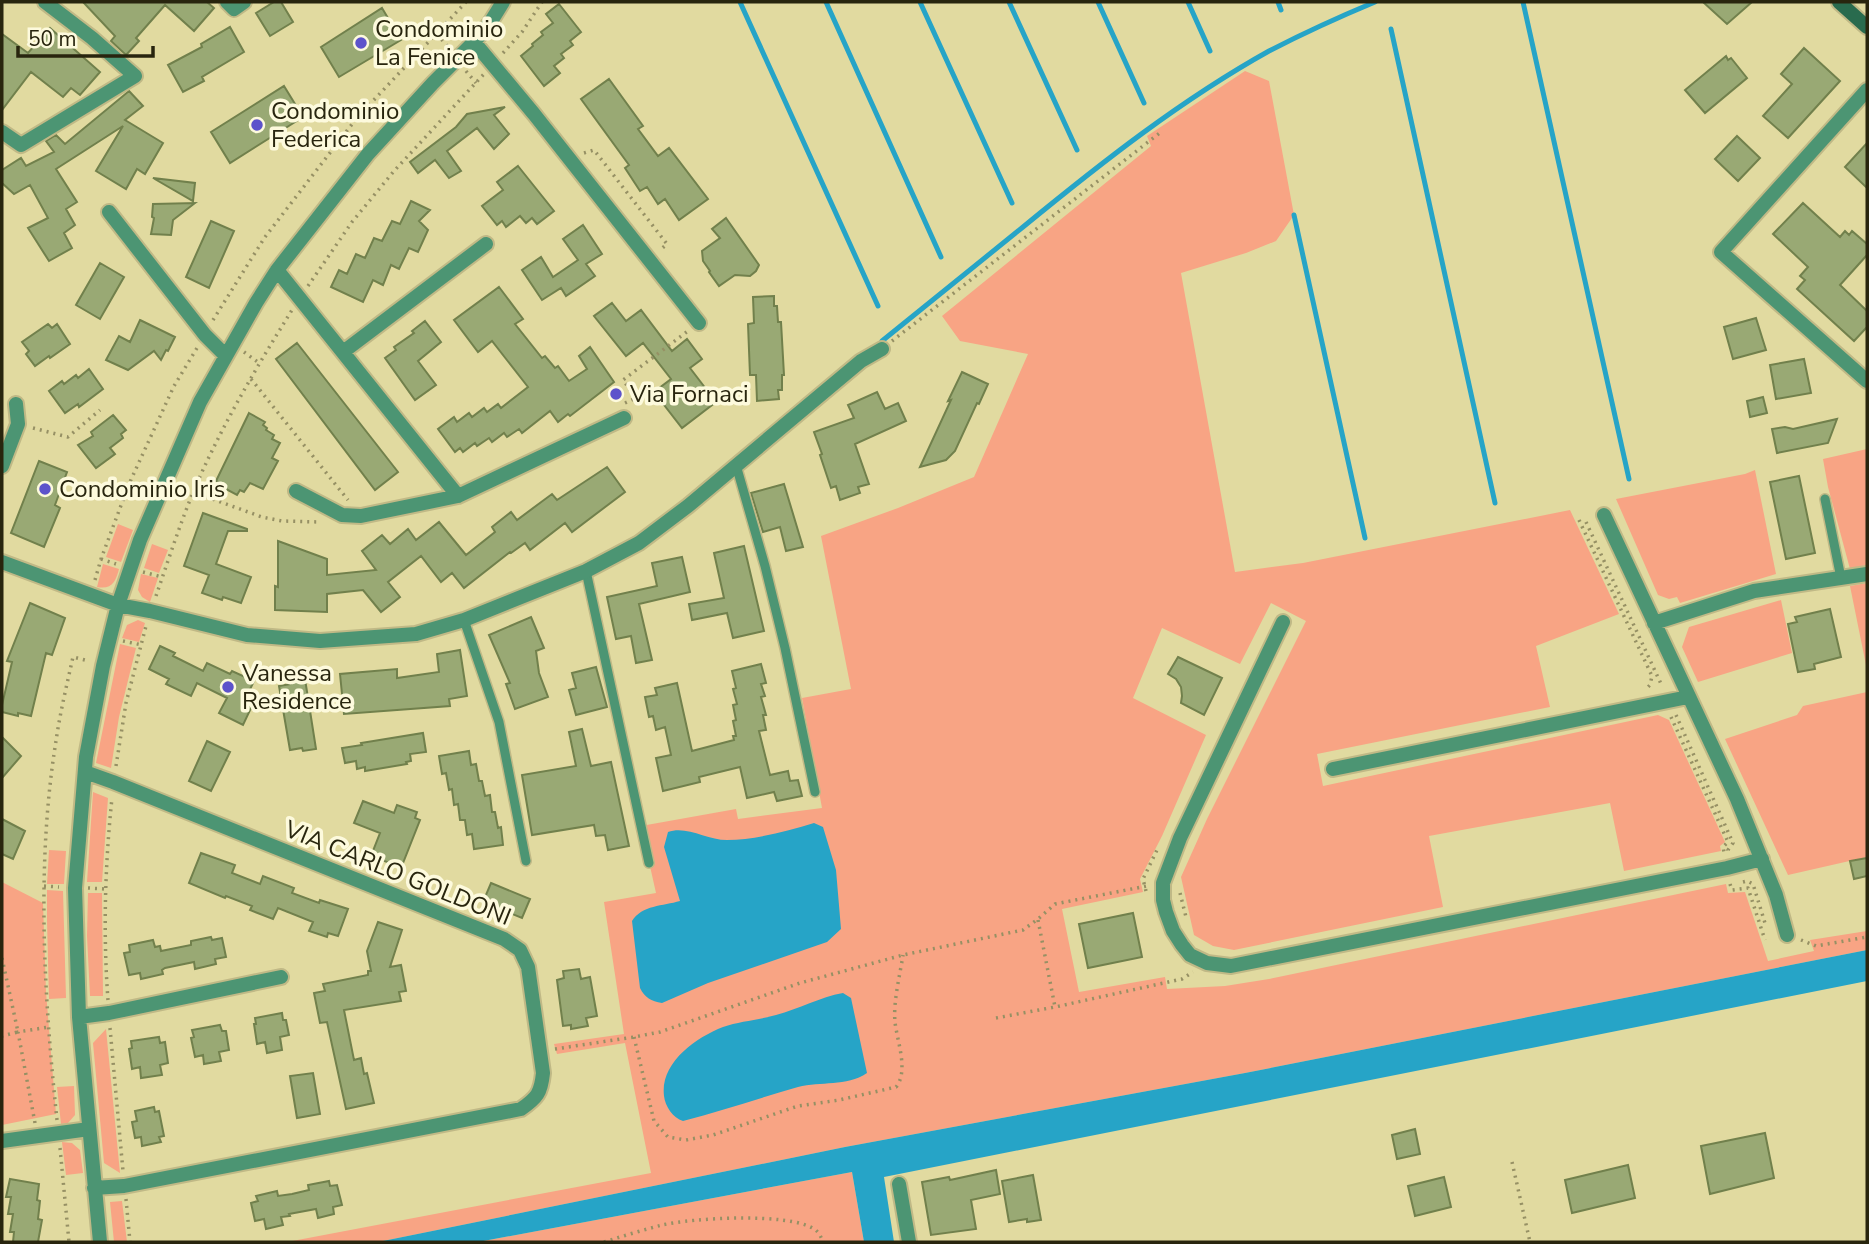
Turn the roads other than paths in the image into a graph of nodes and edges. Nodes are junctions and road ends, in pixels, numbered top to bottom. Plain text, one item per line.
1 (45, 2) edge
2 (227, 2) edge
3 (244, 2) edge
4 (503, 2) edge
5 (1839, 2) edge
6 (1867, 27) edge
7 (474, 41) junction
8 (1867, 90) edge
9 (2, 132) edge
10 (109, 212) dead end
11 (486, 244) dead end
12 (277, 270) junction
13 (699, 323) road end
14 (882, 349) road end
15 (232, 352) junction
16 (343, 352) junction
17 (1867, 381) edge
18 (16, 404) dead end
19 (624, 411) road end
20 (736, 465) junction
21 (2, 466) edge
22 (296, 491) dead end
23 (458, 496) junction
24 (1825, 499) dead end
25 (1604, 515) dead end
26 (2, 562) edge
27 (586, 571) junction
28 (1867, 574) edge
29 (1841, 578) junction
30 (118, 605) junction
31 (464, 620) junction
32 (1283, 622) dead end
33 (1654, 623) junction
34 (1688, 697) junction
35 (1333, 769) dead end
36 (85, 772) junction
37 (815, 792) dead end
38 (1762, 859) junction
39 (526, 861) dead end
40 (649, 863) dead end
41 (1787, 934) road end
42 (281, 977) dead end
43 (79, 1017) junction
44 (89, 1129) junction
45 (2, 1141) edge
46 (899, 1184) dead end
47 (94, 1188) junction
48 (100, 1242) edge
49 (909, 1242) edge

1 - 9 street
2 - 3 street
4 - 7 street
5 - 6 street
7 - 12 street
7 - 13 street
8 - 17 street
10 - 15 street
11 - 16 street
12 - 15 street
12 - 16 street
14 - 20 street
15 - 30 street
16 - 23 street
18 - 21 street
19 - 23 street
20 - 27 street
20 - 37 lane
22 - 23 street
24 - 29 lane
25 - 33 street
26 - 30 street
27 - 31 street
27 - 40 lane
28 - 29 street
29 - 33 street
30 - 31 street
30 - 36 street
31 - 39 lane
32 - 38 street
33 - 34 street
34 - 35 street
34 - 38 street
36 - 43 street
36 - 47 street, VIA CARLO GOLDONI
38 - 41 street
42 - 43 street
43 - 44 street
44 - 45 street
44 - 47 street
46 - 49 street
47 - 48 street

